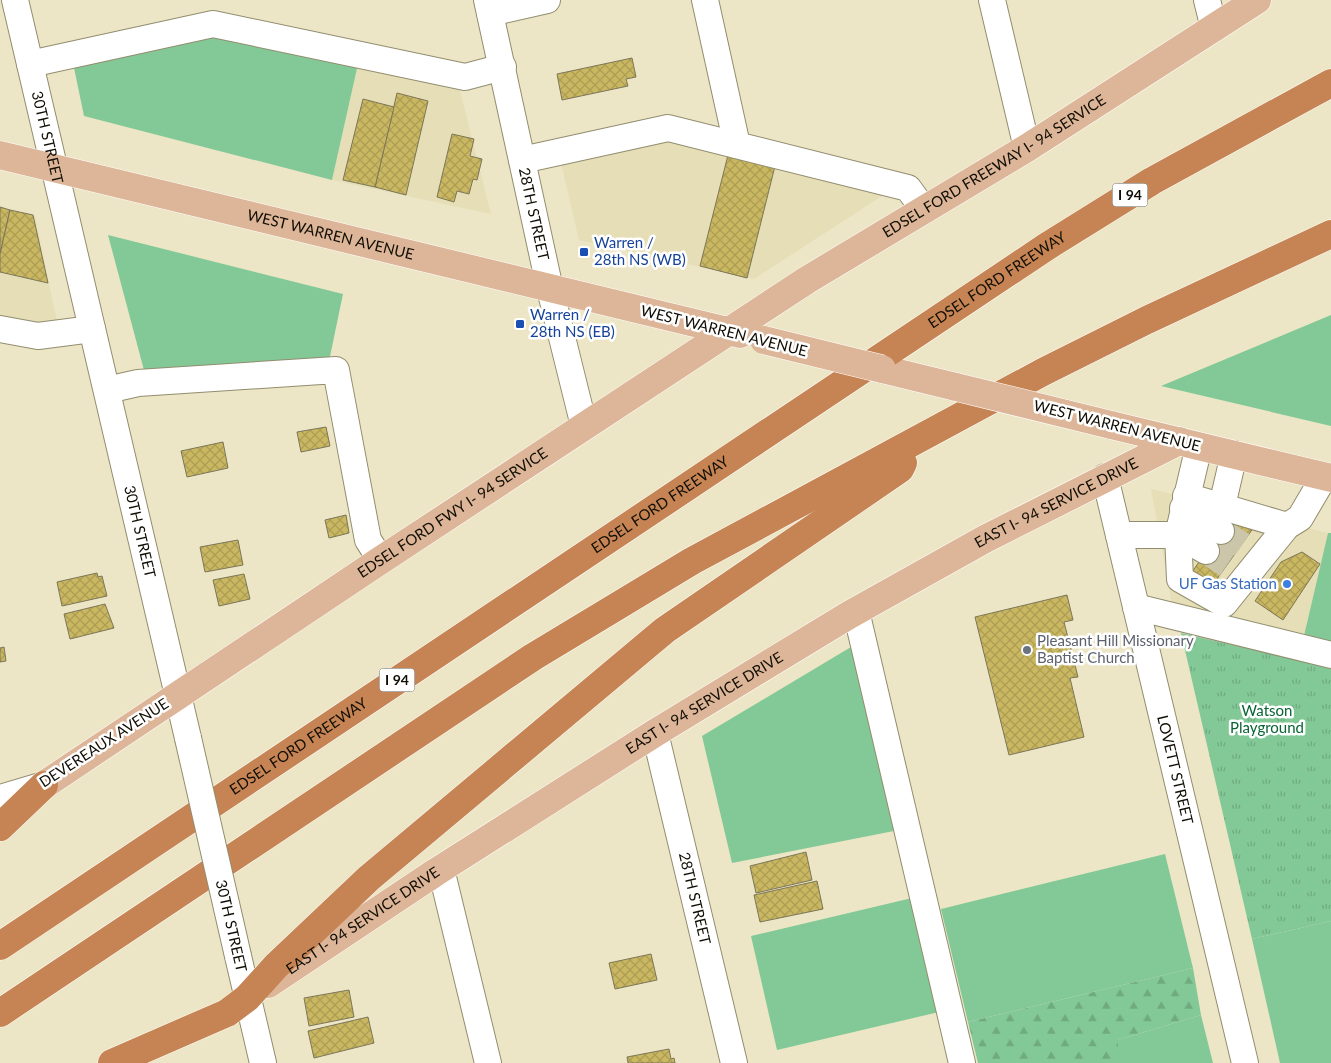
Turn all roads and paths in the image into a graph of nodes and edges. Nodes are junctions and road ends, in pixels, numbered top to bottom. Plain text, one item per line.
1 (14, 0) edge
2 (547, 0) edge
3 (705, 0) edge
4 (992, 0) edge
5 (1207, 0) edge
6 (1257, 0) edge
7 (488, 6) edge
8 (1214, 28) junction
9 (30, 64) junction
10 (502, 67) junction
11 (1331, 83) edge
12 (737, 145) junction
13 (1027, 148) junction
14 (0, 155) edge
15 (522, 160) junction
16 (55, 169) junction
17 (924, 210) junction
18 (1331, 234) edge
19 (550, 289) junction
20 (0, 329) edge
21 (92, 329) junction
22 (728, 331) junction
23 (107, 390) junction
24 (584, 426) junction
25 (916, 442) junction
26 (1189, 444) junction
27 (1234, 454) junction
28 (1105, 477) junction
29 (1328, 477) edge
30 (1184, 502) junction
31 (1287, 526) junction
32 (1119, 535) junction
33 (1178, 535) junction
34 (1232, 547) junction
35 (381, 560) junction
36 (1136, 608) junction
37 (856, 611) junction
38 (1331, 655) edge
39 (178, 695) junction
40 (655, 733) junction
41 (44, 785) junction
42 (0, 798) edge
43 (0, 827) edge
44 (441, 869) junction
45 (0, 946) edge
46 (248, 998) junction
47 (0, 1012) edge
48 (112, 1063) edge
49 (263, 1063) edge
50 (488, 1063) edge
51 (734, 1063) edge
52 (962, 1063) edge
53 (1245, 1063) edge

1 - 9 street, 30TH STREET
2 - 7 street
3 - 12 street
4 - 13 street
5 - 8 street
6 - 8 main road, EDSEL FORD FREEWAY I- 94 SERVICE
7 - 10 street, 28TH STREET
8 - 13 main road, EDSEL FORD FREEWAY I- 94 SERVICE
9 - 10 street
9 - 16 street, 30TH STREET
10 - 15 street, 28TH STREET
11 - 45 highway, EDSEL FORD FREEWAY / I 94
12 - 15 street
12 - 17 street
13 - 17 main road, EDSEL FORD FREEWAY I- 94 SERVICE
14 - 16 main road, WEST WARREN AVENUE
15 - 19 street, 28TH STREET
16 - 19 main road, WEST WARREN AVENUE
16 - 21 street, 30TH STREET
17 - 22 main road, EDSEL FORD FREEWAY I- 94 SERVICE
18 - 25 highway
19 - 22 main road, WEST WARREN AVENUE
19 - 24 street, 28TH STREET
20 - 21 street
21 - 23 street, 30TH STREET
22 - 24 main road, EDSEL FORD FWY I- 94 SERVICE
22 - 26 main road, WEST WARREN AVENUE, bridge
23 - 35 street
23 - 39 street, 30TH STREET
24 - 35 main road, EDSEL FORD FWY I- 94 SERVICE
25 - 46 highway
25 - 47 highway
26 - 27 main road, WEST WARREN AVENUE
26 - 28 main road, EAST I- 94 SERVICE DRIVE
26 - 30 street
27 - 29 main road, WEST WARREN AVENUE
27 - 34 street
28 - 32 street, LOVETT STREET
28 - 37 main road, EAST I- 94 SERVICE DRIVE
29 - 31 street
30 - 33 street
30 - 34 street
31 - 34 street
31 - 34 street
32 - 33 street
32 - 36 street, LOVETT STREET
33 - 34 street
33 - 34 street
35 - 39 main road, EDSEL FORD FWY I- 94 SERVICE
36 - 38 street
36 - 53 street, LOVETT STREET
37 - 40 main road, EAST I- 94 SERVICE DRIVE
37 - 52 street
39 - 41 main road, DEVEREAUX AVENUE
39 - 46 street, 30TH STREET, bridge
40 - 44 main road, EAST I- 94 SERVICE DRIVE
40 - 51 street, 28TH STREET
41 - 42 street, DEVEREAUX AVENUE
41 - 43 highway
44 - 46 main road, EAST I- 94 SERVICE DRIVE
44 - 50 street
46 - 48 highway
46 - 49 street, 30TH STREET

